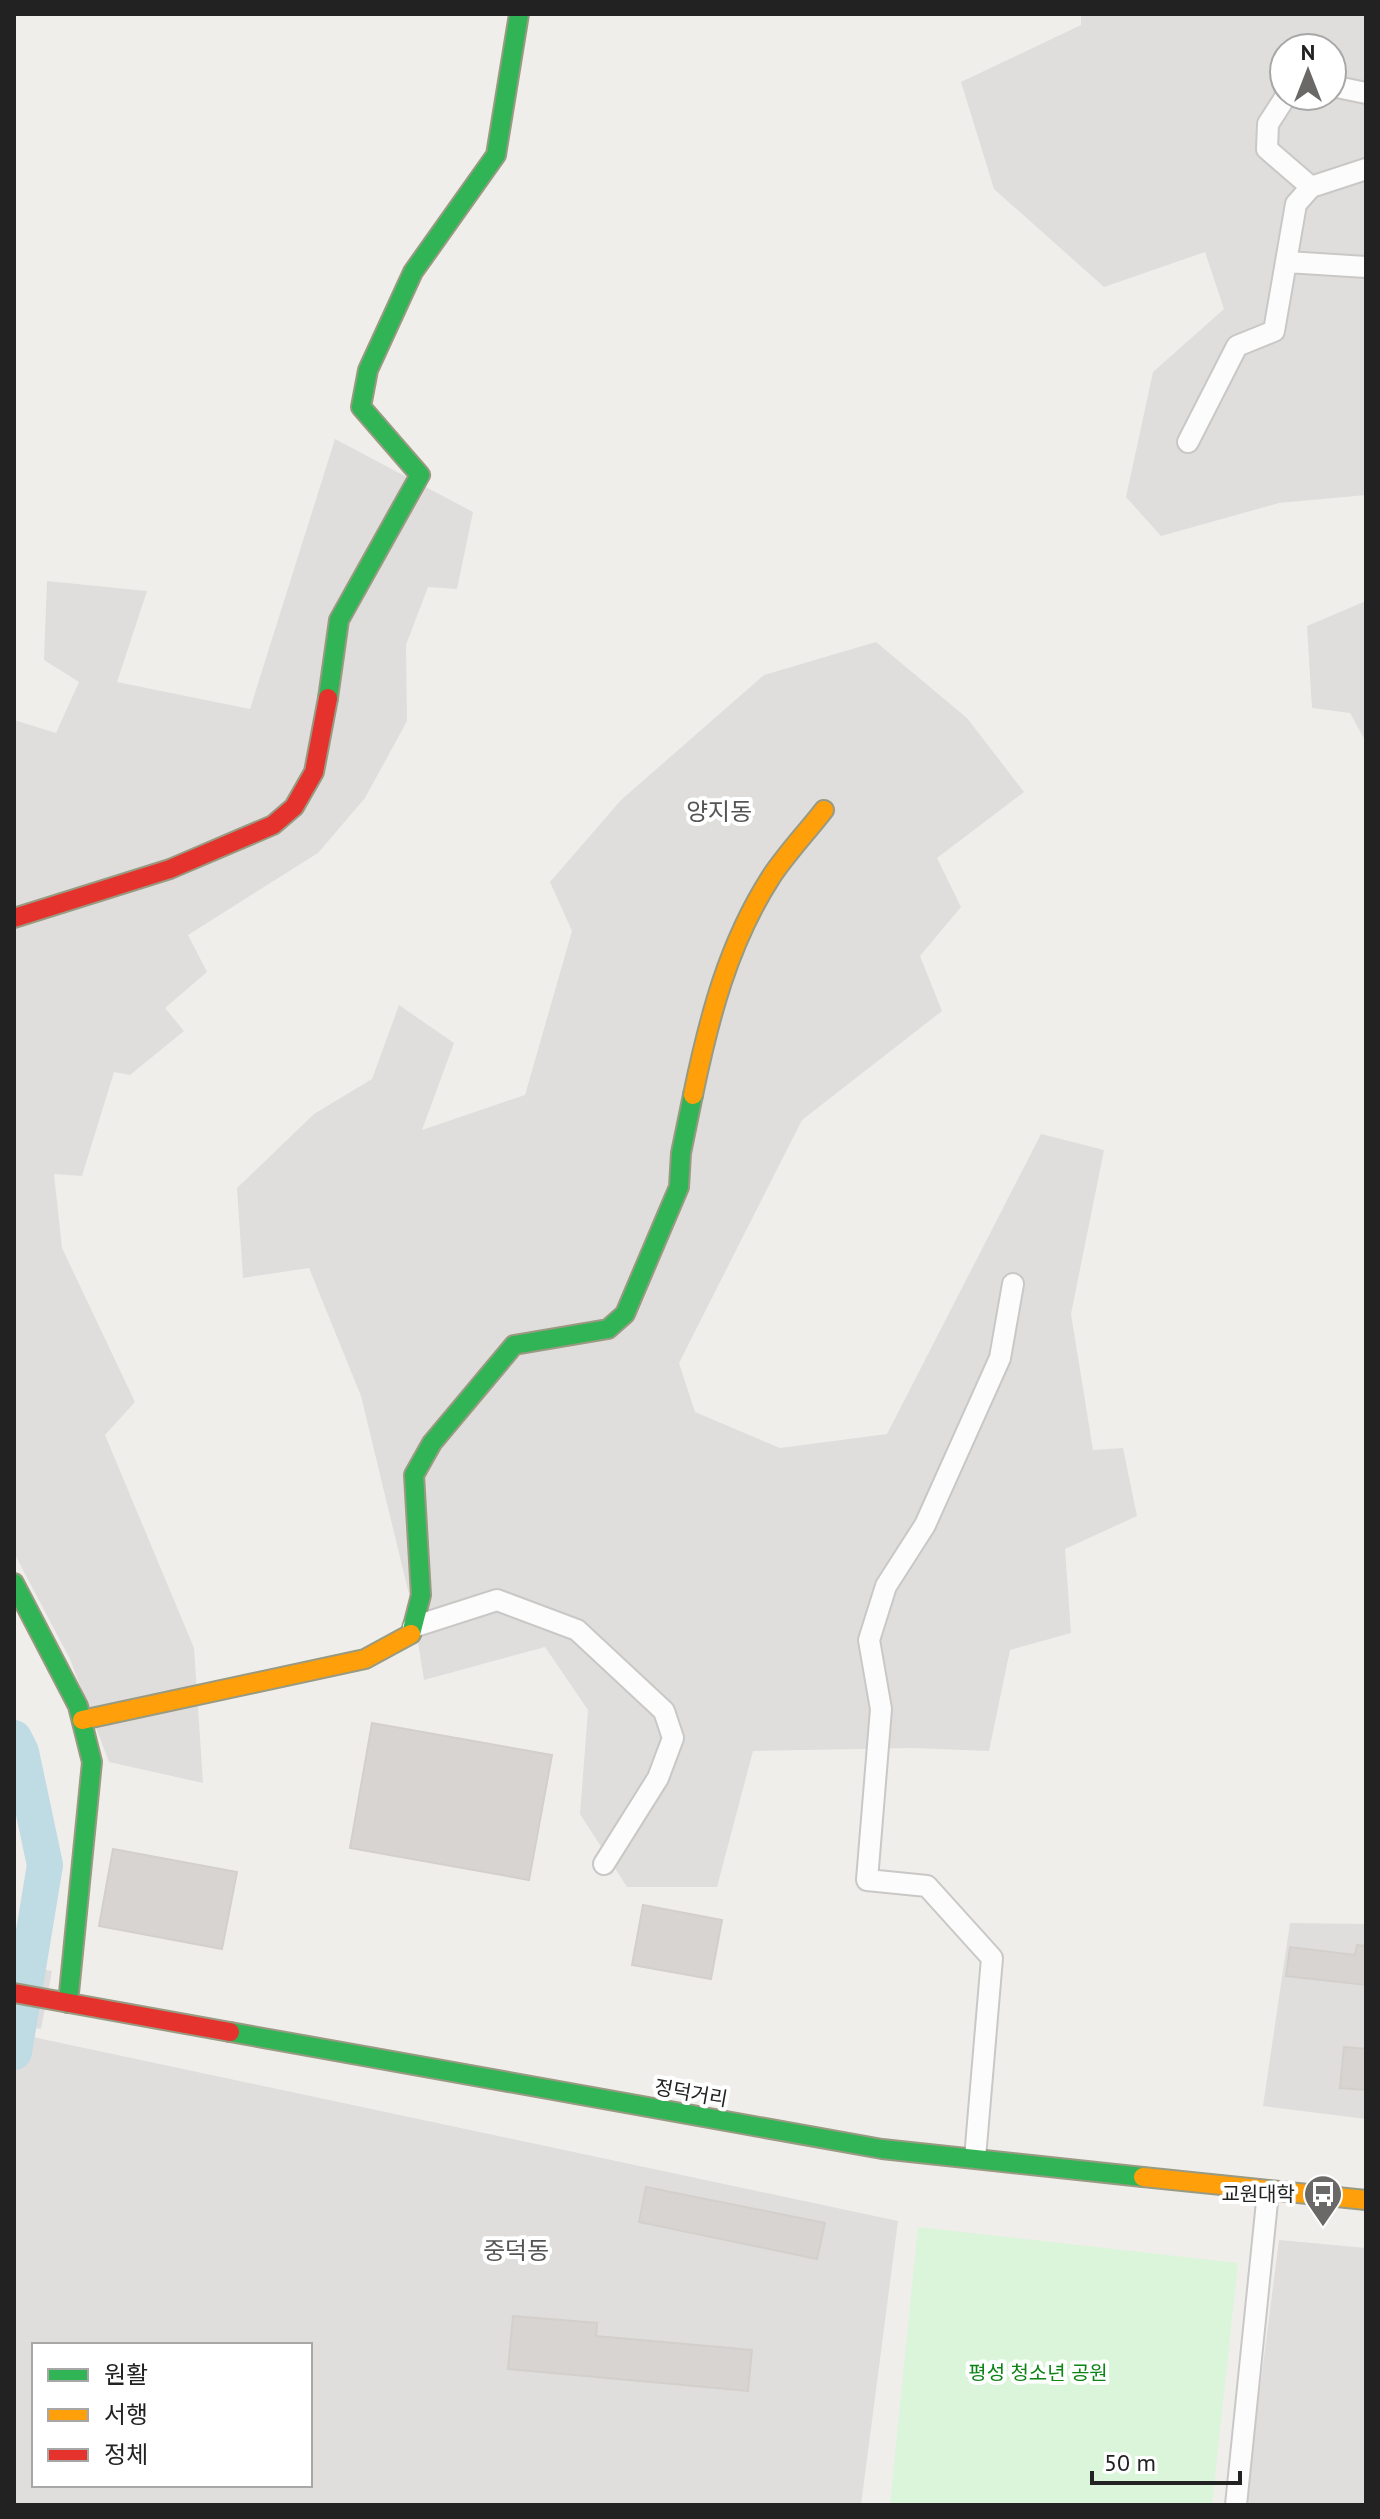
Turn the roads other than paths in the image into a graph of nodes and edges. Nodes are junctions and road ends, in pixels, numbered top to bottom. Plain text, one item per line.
1 (519, 14) edge
2 (1276, 112) edge
3 (1366, 169) edge
4 (1311, 187) junction
5 (1287, 262) junction
6 (1366, 267) edge
7 (1188, 442) dead end
8 (824, 810) dead end
9 (14, 918) edge
10 (1013, 1284) dead end
11 (14, 1583) edge
12 (413, 1627) junction
13 (82, 1720) junction
14 (604, 1864) dead end
15 (14, 1993) edge
16 (68, 2003) junction
17 (975, 2158) junction
18 (1268, 2192) junction
19 (1366, 2200) edge
20 (1236, 2505) edge

1 - 9 street
2 - 4 street
3 - 4 street
4 - 5 street
5 - 6 street
5 - 7 street
8 - 12 street
10 - 17 street
11 - 13 street
12 - 13 street
12 - 14 street
13 - 16 street
15 - 16 street, 정덕거리
16 - 17 street, 정덕거리
17 - 18 street, 정덕거리
18 - 19 street, 정덕거리
18 - 20 street

